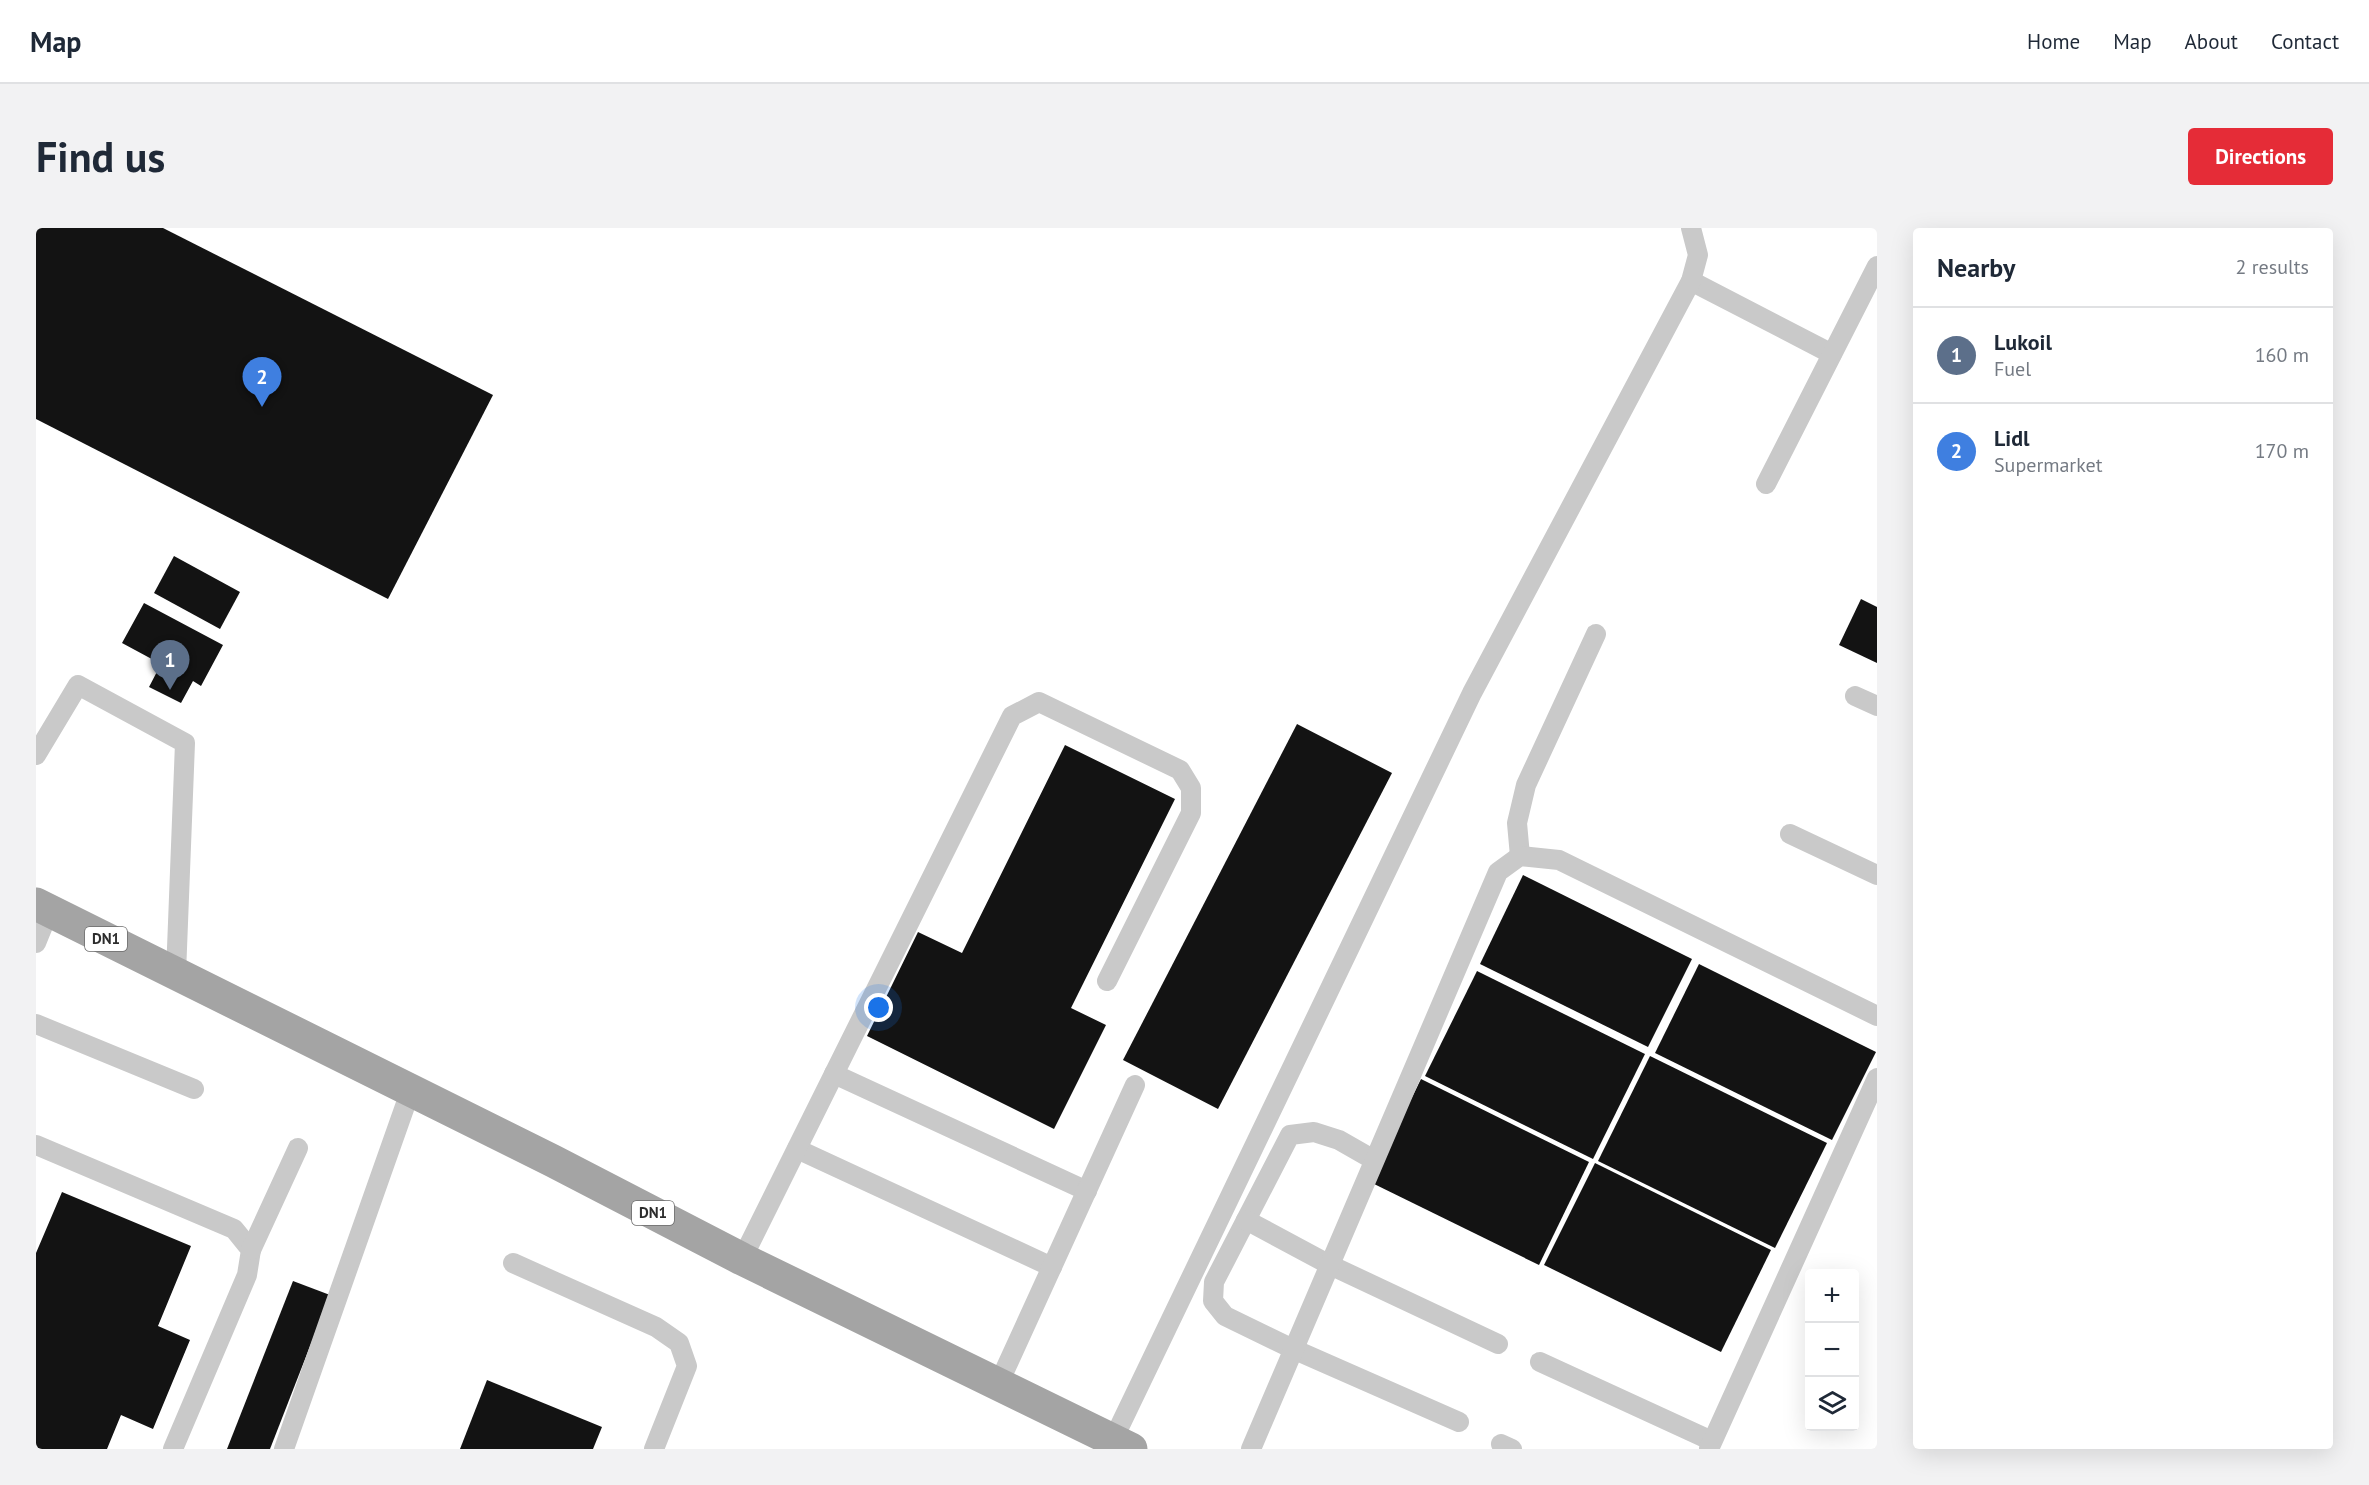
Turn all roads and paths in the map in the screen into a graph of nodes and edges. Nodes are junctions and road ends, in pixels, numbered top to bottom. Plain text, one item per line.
1 (1691, 228) edge
2 (1877, 266) edge
3 (1691, 281) junction
4 (1832, 354) junction
5 (1766, 484) dead end
6 (1596, 634) dead end
7 (1855, 696) dead end
8 (1877, 706) edge
9 (36, 755) edge
10 (1790, 834) dead end
11 (1520, 855) junction
12 (1877, 874) edge
13 (43, 908) edge
14 (36, 943) edge
15 (176, 974) junction
16 (1107, 981) dead end
17 (1877, 1016) edge
18 (36, 1024) edge
19 (834, 1074) junction
20 (1877, 1078) edge
21 (1135, 1085) dead end
22 (194, 1089) dead end
23 (410, 1092) junction
24 (36, 1146) edge
25 (298, 1148) dead end
26 (797, 1149) junction
27 (1374, 1161) junction
28 (1087, 1191) junction
29 (1246, 1220) junction
30 (251, 1250) junction
31 (742, 1259) junction
32 (513, 1263) dead end
33 (1330, 1265) junction
34 (1052, 1267) junction
35 (1498, 1344) dead end
36 (1293, 1350) junction
37 (1540, 1362) dead end
38 (998, 1385) junction
39 (1459, 1422) dead end
40 (1122, 1445) edge
41 (1711, 1445) edge
42 (173, 1449) edge
43 (284, 1449) edge
44 (654, 1449) edge
45 (1251, 1449) edge

1 - 3 lane
2 - 4 lane
3 - 4 lane
3 - 40 lane
4 - 5 lane
6 - 11 lane
7 - 8 lane
9 - 15 lane
10 - 12 lane
11 - 17 lane
11 - 27 lane
13 - 14 lane
13 - 15 main road, DN1
15 - 23 main road, DN1
16 - 19 lane
18 - 22 lane
19 - 26 lane
19 - 28 lane
20 - 41 lane
21 - 28 lane
23 - 31 main road, DN1
23 - 43 lane
24 - 30 lane
25 - 30 lane
26 - 31 lane
26 - 34 lane
27 - 29 lane
27 - 33 lane
28 - 34 lane
29 - 33 lane
29 - 36 lane
30 - 42 lane
31 - 38 main road, DN1
32 - 44 lane
33 - 35 lane
33 - 36 lane
34 - 38 lane
36 - 39 lane
36 - 45 lane
37 - 41 lane
38 - 40 main road, DN1

